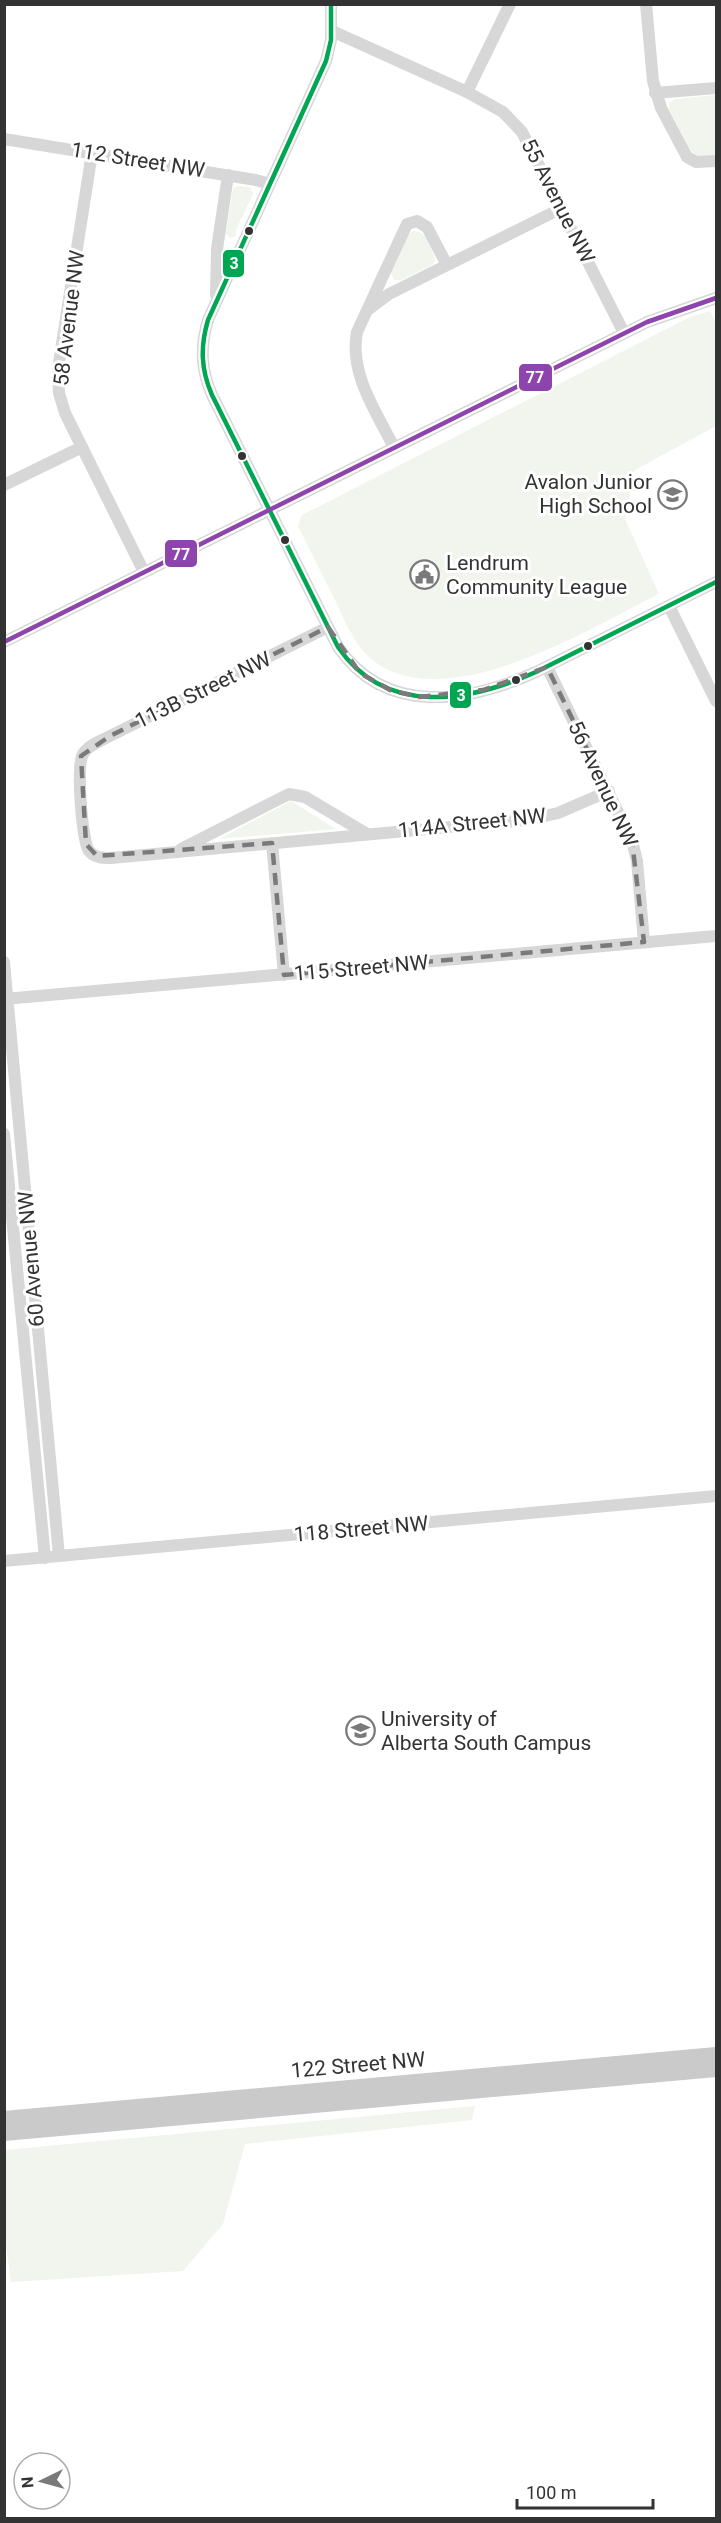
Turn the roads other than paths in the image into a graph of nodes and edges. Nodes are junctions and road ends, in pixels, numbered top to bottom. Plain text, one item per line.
1 (331, 4) edge
2 (510, 4) edge
3 (646, 4) edge
4 (332, 31) junction
5 (717, 88) edge
6 (466, 92) junction
7 (655, 93) junction
8 (4, 140) edge
9 (92, 153) junction
10 (717, 161) edge
11 (228, 175) junction
12 (270, 184) junction
13 (562, 208) junction
14 (447, 265) junction
15 (717, 298) edge
16 (216, 302) junction
17 (366, 312) junction
18 (624, 333) junction
19 (82, 447) junction
20 (393, 447) junction
21 (4, 485) edge
22 (269, 509) junction
23 (144, 572) junction
24 (717, 582) edge
25 (669, 606) junction
26 (328, 627) junction
27 (4, 642) edge
28 (547, 667) junction
29 (717, 701) edge
30 (609, 791) junction
31 (367, 834) junction
32 (273, 843) junction
33 (174, 852) junction
34 (92, 854) joint
35 (717, 936) edge
36 (644, 942) junction
37 (4, 962) edge
38 (284, 975) junction
39 (6, 999) edge
40 (10, 1095) edge
41 (4, 1134) edge
42 (717, 1496) edge
43 (58, 1556) junction
44 (45, 1558) junction
45 (4, 1561) edge
46 (717, 2055) edge
47 (717, 2069) edge
48 (4, 2119) edge
49 (4, 2133) edge

1 - 4 street
2 - 6 street
3 - 7 street
4 - 6 street, 55 Avenue NW
4 - 12 street
5 - 7 street
6 - 13 street, 55 Avenue NW
7 - 10 street
8 - 9 street, 112 Street NW
9 - 11 street, 112 Street NW
9 - 19 street, 58 Avenue NW
11 - 12 street, 112 Street NW
11 - 16 street
12 - 16 street
13 - 14 street
13 - 18 street, 55 Avenue NW
14 - 17 street
14 - 17 street
15 - 18 street
16 - 22 street
17 - 20 street
18 - 20 street
19 - 21 street
19 - 23 street, 58 Avenue NW
20 - 22 street
22 - 23 street
22 - 26 street
23 - 27 street
24 - 25 street
25 - 28 street
25 - 29 street
26 - 28 street
26 - 34 street, 113B Street NW
28 - 30 street, 56 Avenue NW
30 - 31 street, 114A Street NW
30 - 36 street, 56 Avenue NW
31 - 32 street, 114A Street NW
31 - 33 street, 114A Street NW
32 - 33 street, 114A Street NW
32 - 38 street
33 - 34 street, 114A Street NW
35 - 36 street, 115 Street NW
36 - 38 street, 115 Street NW
37 - 39 street, 60 Avenue NW
38 - 39 street, 115 Street NW
39 - 40 street, 60 Avenue NW
40 - 43 street, 60 Avenue NW
41 - 44 street, 60 Avenue NW
42 - 43 street, 118 Street NW
43 - 44 street, 118 Street NW
44 - 45 street, 118 Street NW
46 - 48 main road, 122 Street NW
47 - 49 main road, 122 Street NW

